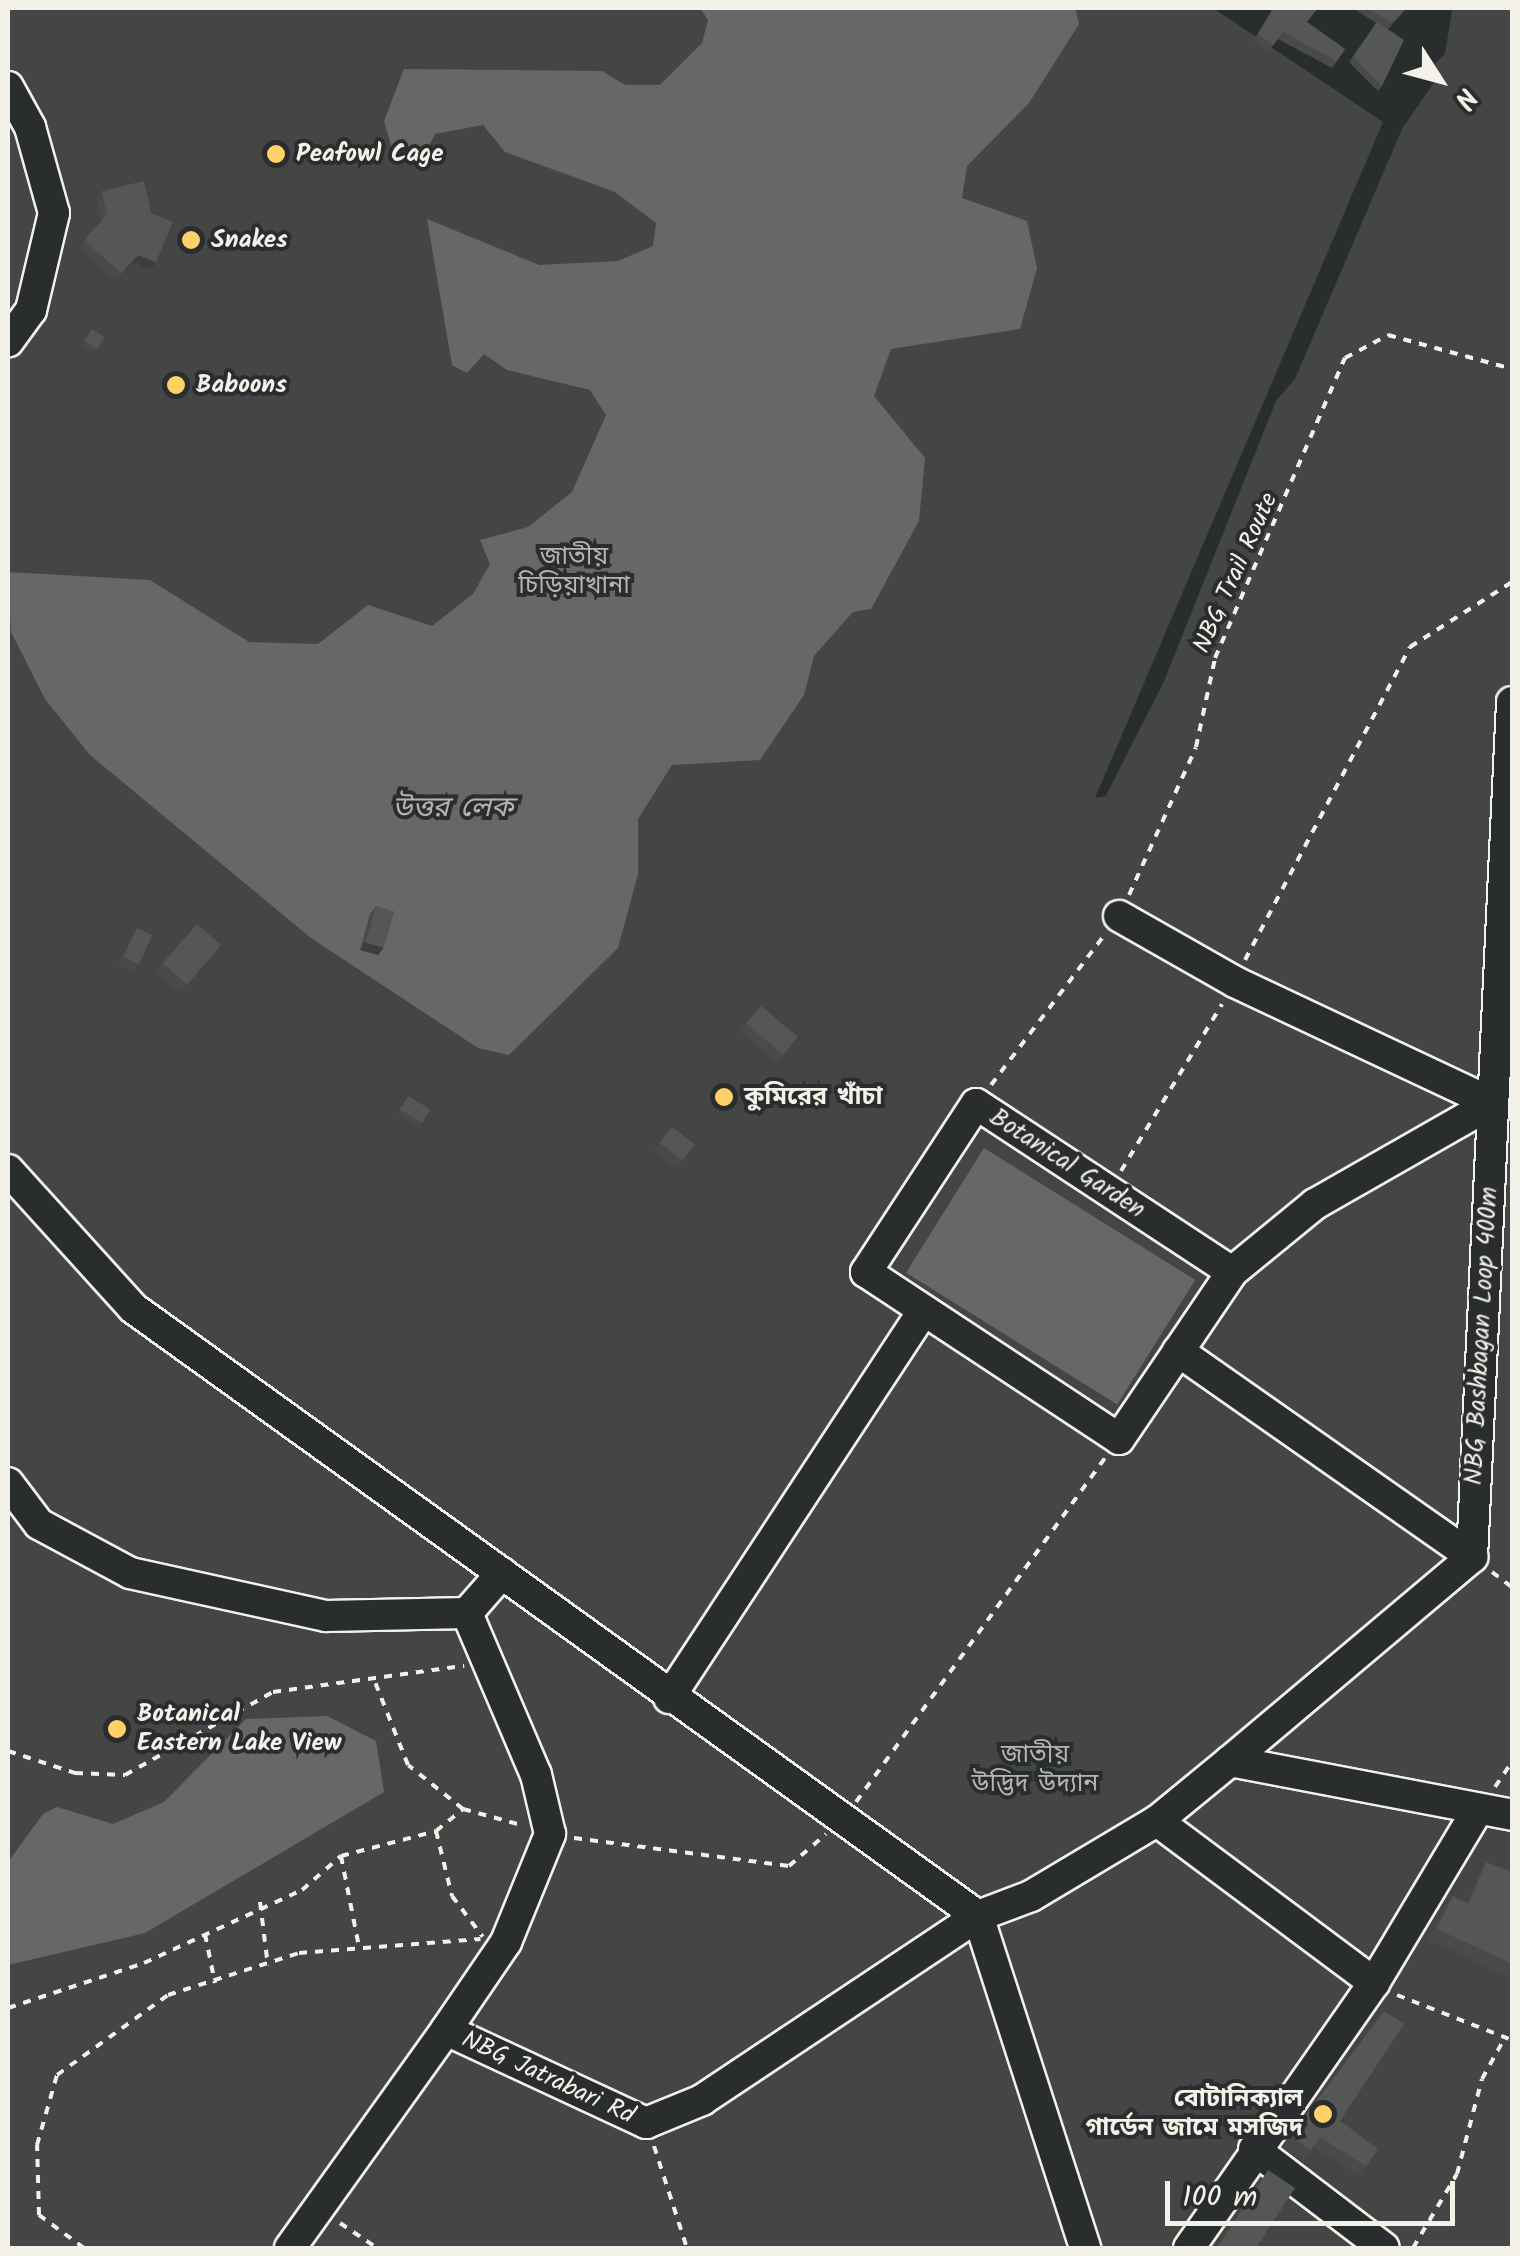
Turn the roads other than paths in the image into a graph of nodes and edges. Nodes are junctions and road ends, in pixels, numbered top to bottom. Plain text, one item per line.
1 (8, 87) edge
2 (8, 342) edge
3 (1512, 702) edge
4 (1119, 916) road end
5 (1492, 1103) junction
6 (8, 1170) edge
7 (1232, 1272) junction
8 (923, 1311) junction
9 (1178, 1352) junction
10 (8, 1483) edge
11 (1472, 1558) junction
12 (502, 1573) junction
13 (467, 1613) junction
14 (669, 1698) junction
15 (1230, 1761) junction
16 (1477, 1810) junction
17 (1512, 1815) edge
18 (1157, 1821) junction
19 (978, 1916) junction
20 (1374, 1983) junction
21 (446, 2030) junction
22 (1254, 2149) junction
23 (290, 2248) edge
24 (1085, 2248) edge
25 (1188, 2248) edge
26 (1384, 2248) edge

1 - 2 street
3 - 5 street
4 - 5 street
5 - 7 street
5 - 11 street, NBG Bashbagan Loop 400m
6 - 12 street
7 - 8 street, Botanical Garden
7 - 9 street
8 - 9 street, Botanical Garden
8 - 14 street
9 - 11 street
10 - 13 street
11 - 15 street
12 - 13 street
12 - 14 street
13 - 21 street
14 - 19 street
15 - 16 street
15 - 18 street, NBG Jatrabari Rd
16 - 17 street
16 - 20 street
18 - 19 street, NBG Jatrabari Rd
18 - 20 street
19 - 21 street, NBG Jatrabari Rd
19 - 24 street
20 - 22 street
21 - 23 street, NBG Jatrabari Rd
22 - 25 street
22 - 26 street

